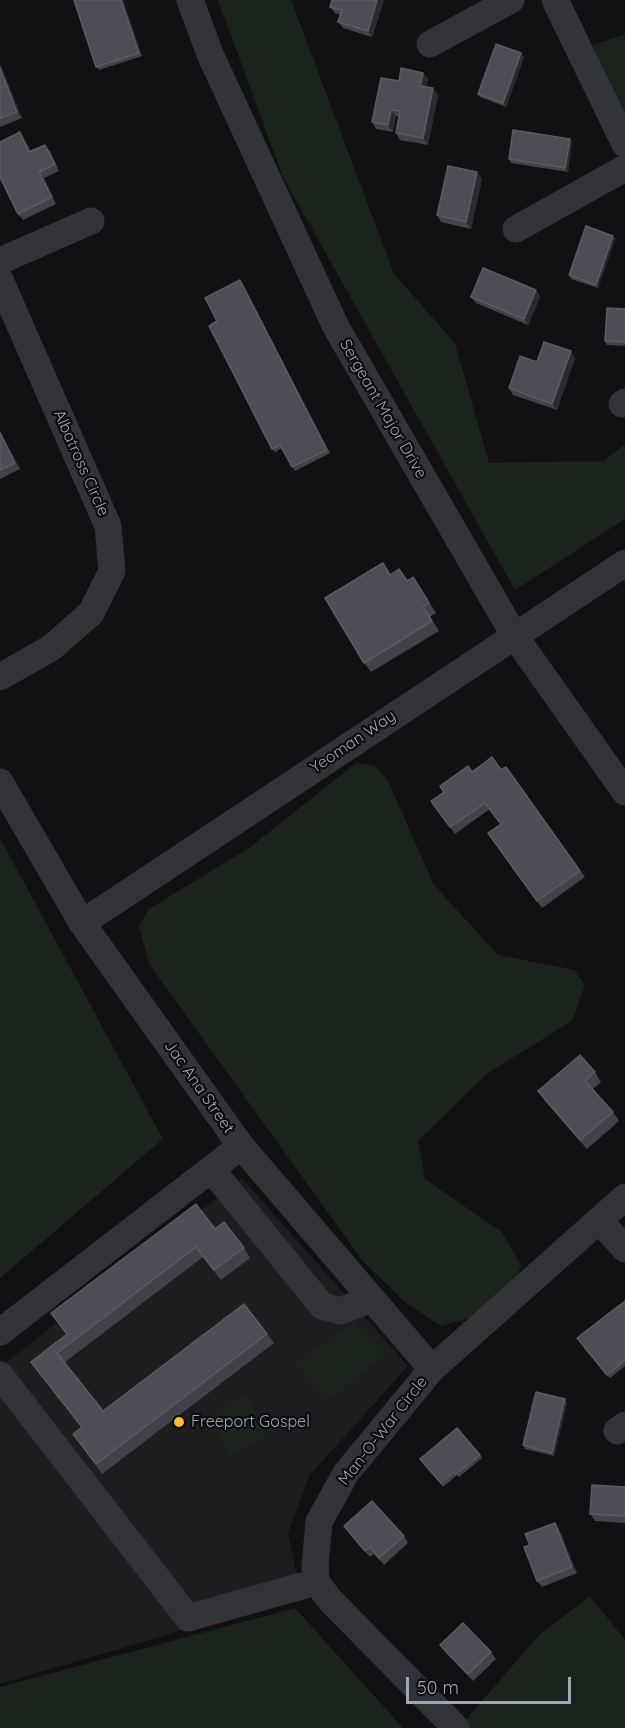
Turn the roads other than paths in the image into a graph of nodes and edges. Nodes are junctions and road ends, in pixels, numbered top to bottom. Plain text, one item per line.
1 (190, 0) edge
2 (511, 0) edge
3 (555, 0) edge
4 (430, 44) dead end
5 (625, 144) edge
6 (625, 168) edge
7 (91, 221) dead end
8 (516, 229) dead end
9 (0, 261) edge
10 (0, 280) edge
11 (625, 562) edge
12 (514, 635) junction
13 (0, 677) edge
14 (0, 782) edge
15 (625, 792) edge
16 (82, 923) junction
17 (241, 1146) junction
18 (212, 1170) junction
19 (625, 1197) edge
20 (599, 1220) junction
21 (625, 1249) edge
22 (372, 1299) junction
23 (0, 1332) edge
24 (432, 1369) junction
25 (0, 1375) edge
26 (316, 1582) junction
27 (456, 1728) edge

1 - 12 street, Sergeant Major Drive
2 - 4 street
3 - 5 street
6 - 8 street
7 - 9 street
10 - 13 street, Albatross Circle
11 - 12 street, Yeoman Way
12 - 15 street, Sergeant Major Drive
12 - 16 street, Yeoman Way
14 - 16 street, Jac Ana Street
16 - 17 street, Jac Ana Street
17 - 18 street
17 - 22 street, Jac Ana Street
18 - 22 street
18 - 23 street
19 - 20 street, Man-O-War Circle
20 - 21 street
20 - 24 street, Man-O-War Circle
22 - 24 street, Jac Ana Street
24 - 26 street, Man-O-War Circle
25 - 26 street
26 - 27 street

